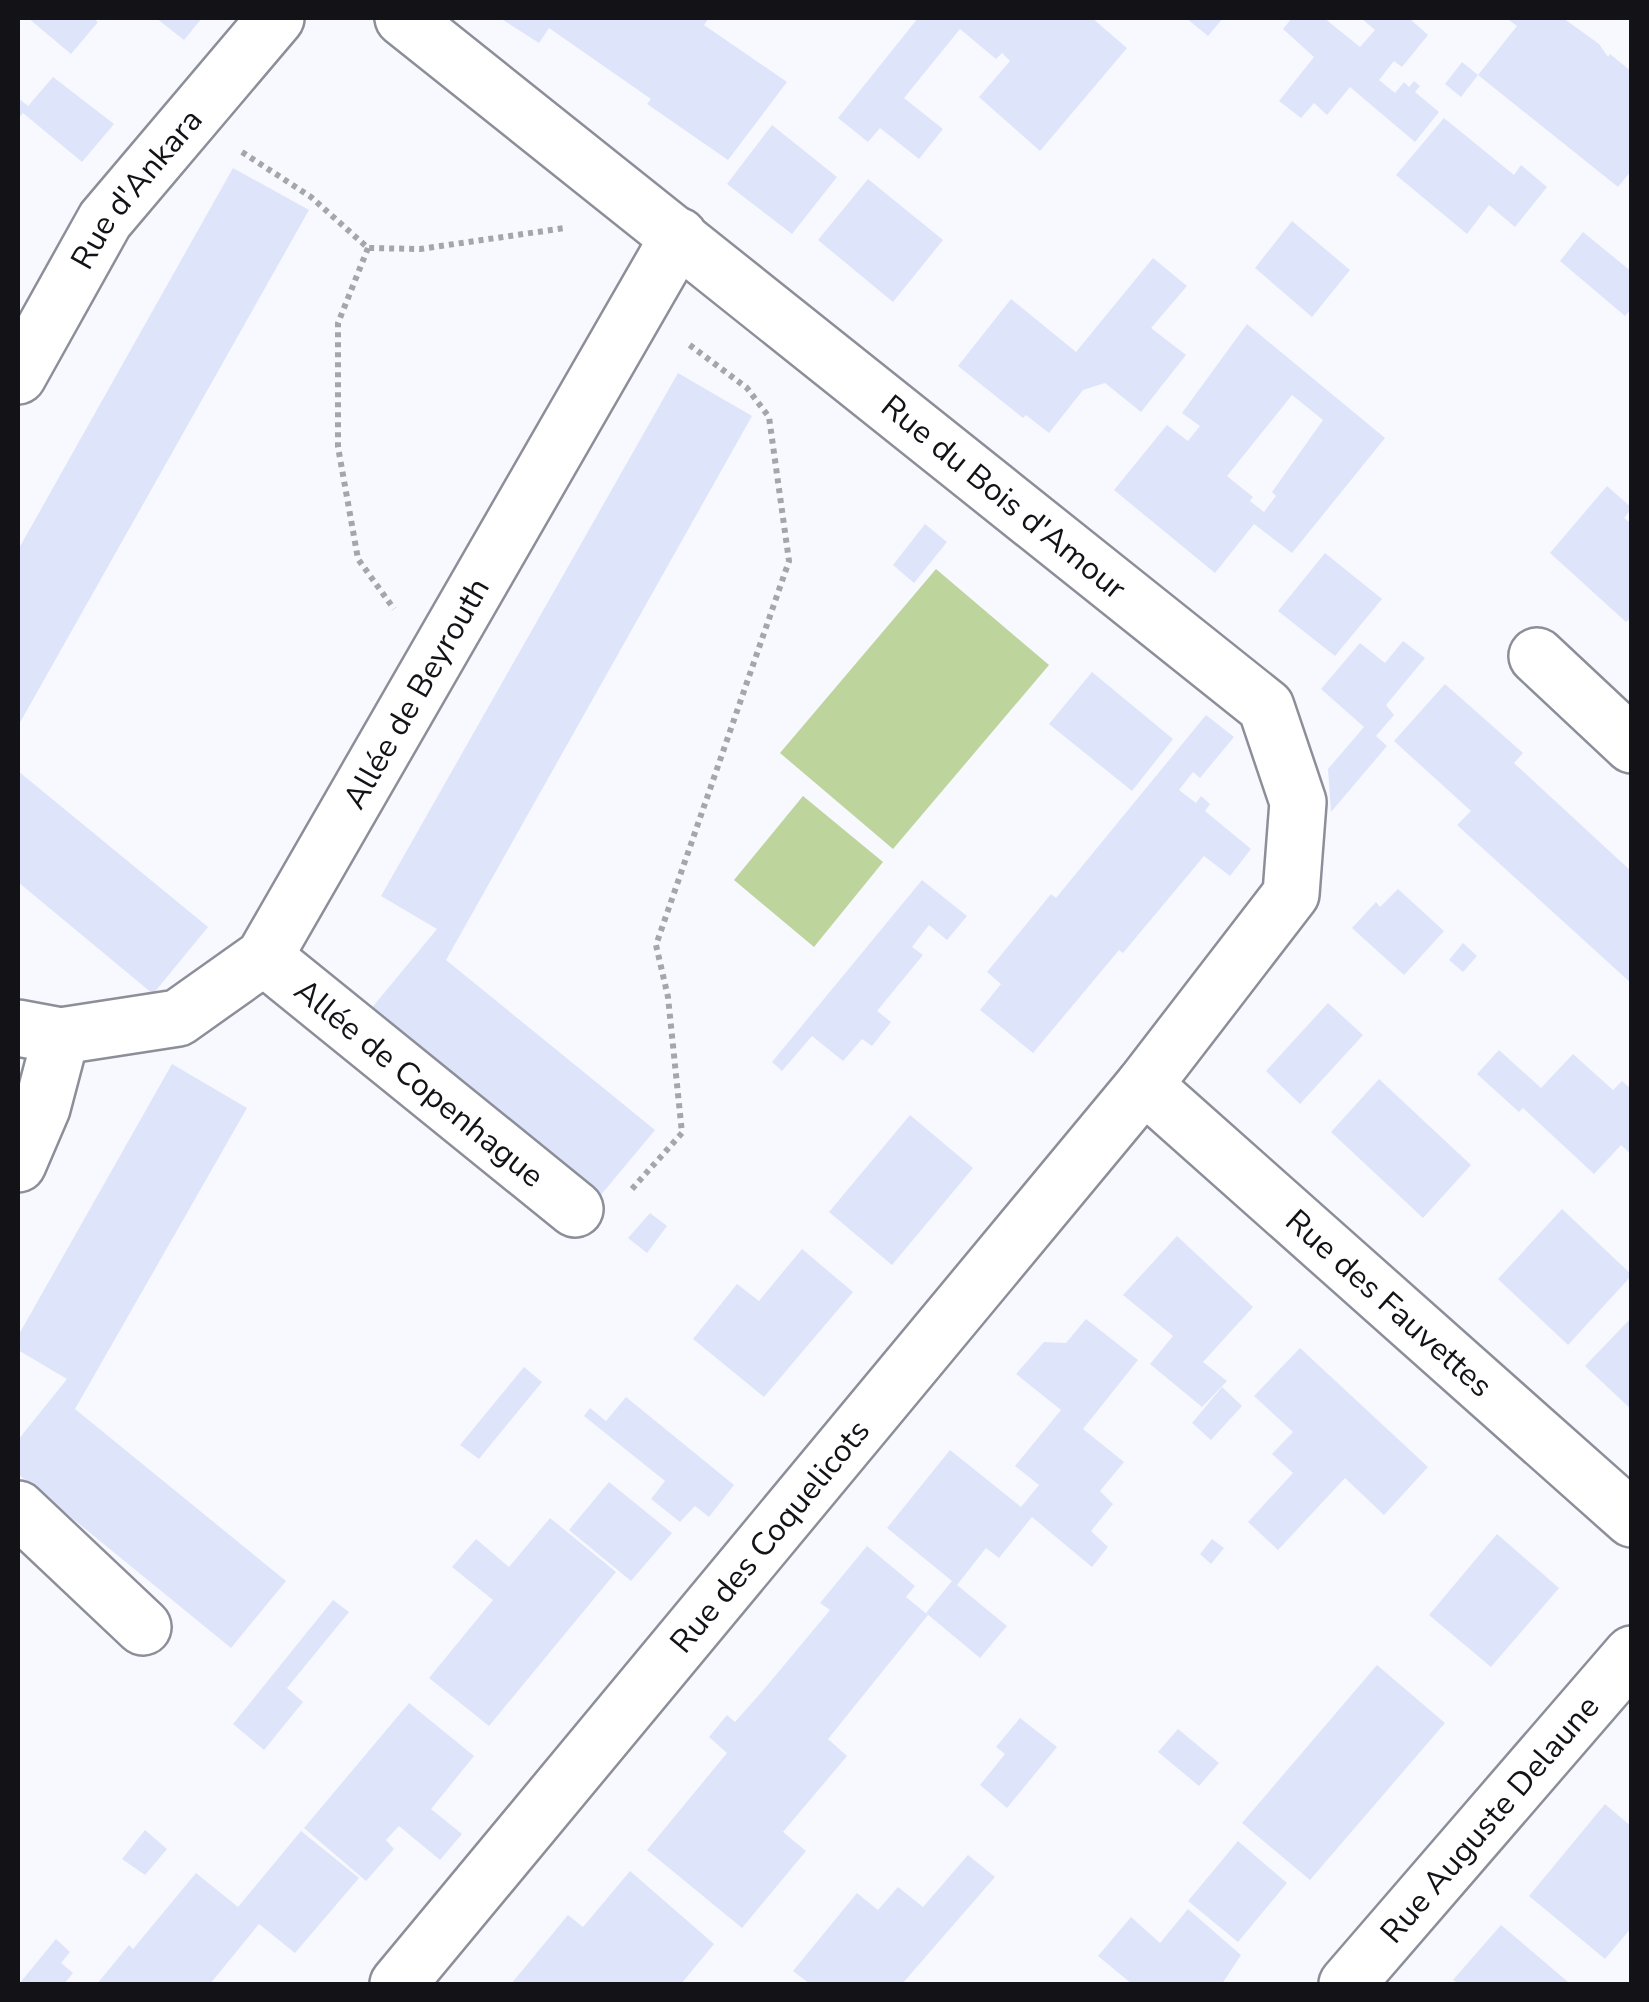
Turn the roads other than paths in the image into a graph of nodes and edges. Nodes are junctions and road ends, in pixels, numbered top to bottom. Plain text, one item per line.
1 (276, 18) edge
2 (402, 18) edge
3 (679, 236) junction
4 (18, 376) edge
5 (1537, 656) dead end
6 (1632, 745) edge
7 (264, 957) junction
8 (39, 1032) edge
9 (1144, 1086) junction
10 (18, 1164) edge
11 (575, 1208) road end
12 (18, 1508) edge
13 (1632, 1520) edge
14 (143, 1627) dead end
15 (1632, 1654) edge
16 (398, 1984) edge
17 (1347, 1984) edge

1 - 4 street, Rue d'Ankara
2 - 3 street, Rue du Bois d'Amour
3 - 7 street, Allée de Beyrouth
3 - 9 street, Rue du Bois d'Amour
5 - 6 street
7 - 8 street, Allée de Beyrouth
7 - 11 street, Allée de Copenhague
8 - 10 street
9 - 13 street, Rue des Fauvettes
9 - 16 street, Rue des Coquelicots
12 - 14 street
15 - 17 street, Rue Auguste Delaune

